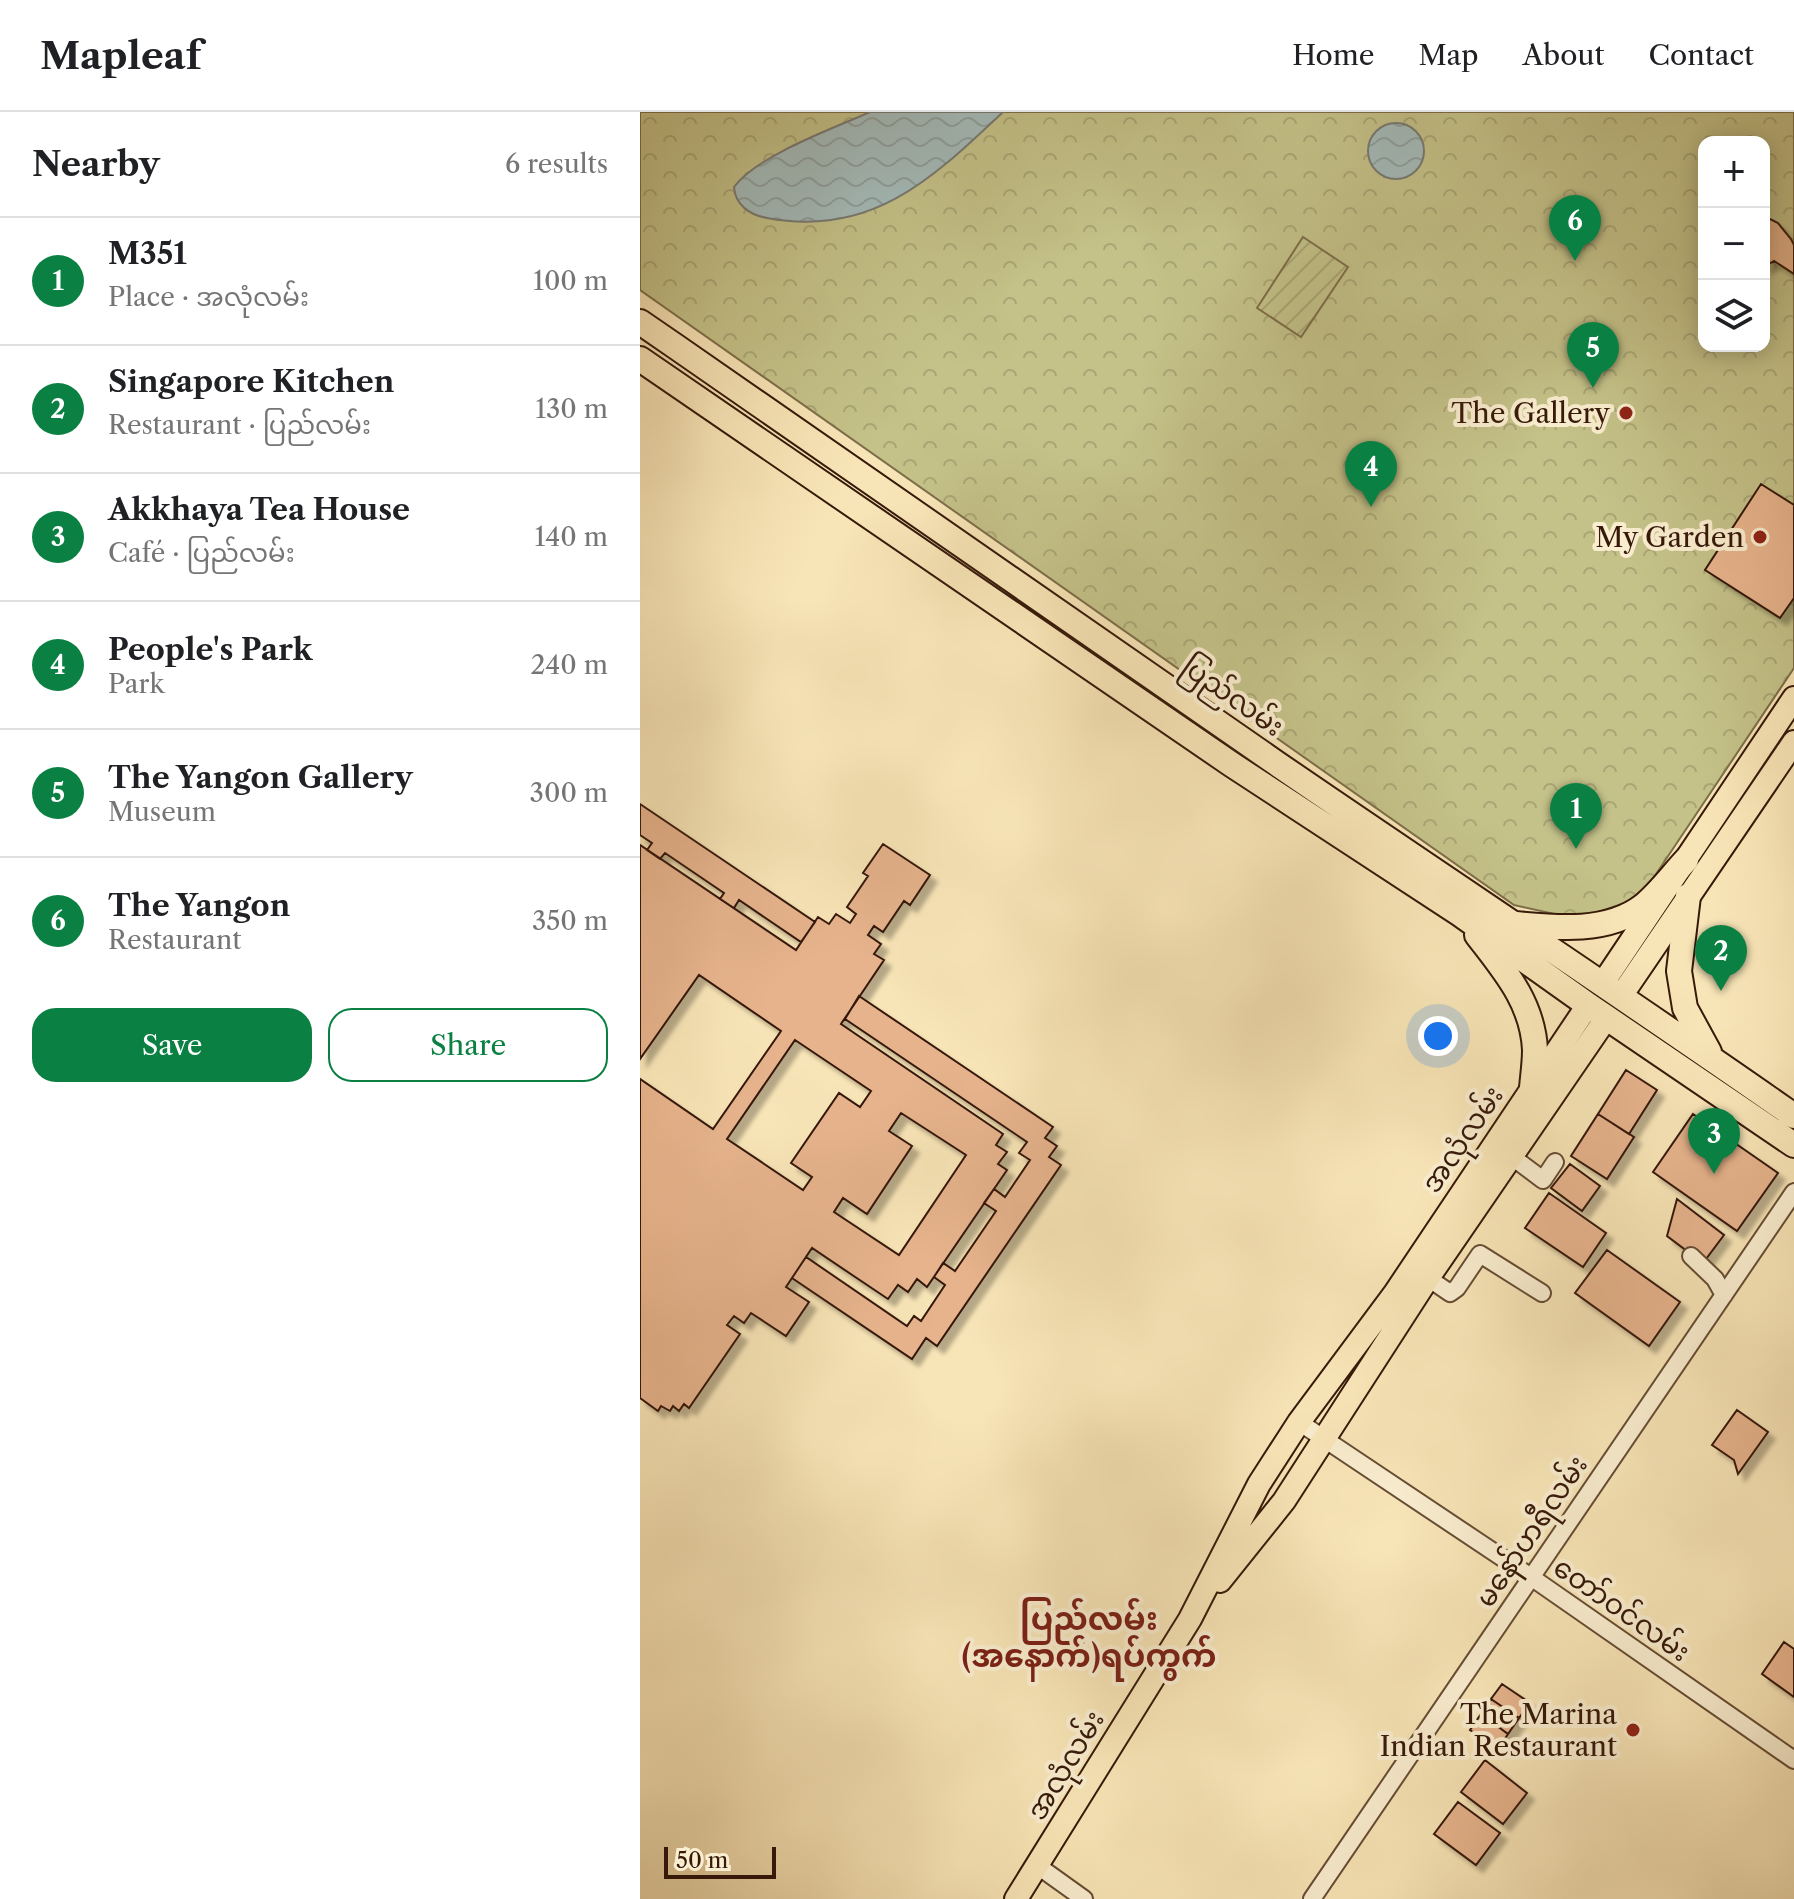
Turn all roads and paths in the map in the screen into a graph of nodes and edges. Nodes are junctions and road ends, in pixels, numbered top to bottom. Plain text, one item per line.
1 (640, 322) edge
2 (640, 359) edge
3 (1794, 698) edge
4 (1794, 742) edge
5 (1721, 828) junction
6 (1686, 860) junction
7 (1688, 896) junction
8 (1460, 914) junction
9 (1511, 924) junction
10 (1612, 989) junction
11 (1598, 1011) junction
12 (1712, 1058) junction
13 (1532, 1088) junction
14 (1794, 1116) edge
15 (1794, 1145) edge
16 (1511, 1156) junction
17 (1555, 1162) dead end
18 (1794, 1192) edge
19 (1691, 1256) dead end
20 (1428, 1278) junction
21 (1542, 1293) dead end
22 (1724, 1295) junction
23 (1299, 1422) junction
24 (1323, 1440) junction
25 (1531, 1577) junction
26 (1190, 1619) junction
27 (1794, 1760) edge
28 (1038, 1866) junction
29 (1016, 1899) edge
30 (1084, 1899) edge
31 (1312, 1899) edge

1 - 9 highway, ပြည်လမ်း
2 - 8 highway, ပြည်လမ်း
3 - 5 main road, အလုံလမ်း
4 - 5 main road, အလုံလမ်း
5 - 6 main road, အလုံလမ်း
5 - 7 main road, အလုံလမ်း
6 - 9 highway
6 - 10 main road, အလုံလမ်း
7 - 10 main road, အလုံလမ်း
7 - 12 highway
8 - 11 highway, ပြည်လမ်း
8 - 13 highway
9 - 10 highway, ပြည်လမ်း
10 - 11 highway, အလုံလမ်း
10 - 12 highway, ပြည်လမ်း
11 - 13 main road, အလုံလမ်း
11 - 15 highway, ပြည်လမ်း
11 - 16 main road, အလုံလမ်း
12 - 14 highway, ပြည်လမ်း
13 - 23 main road, အလုံလမ်း
16 - 17 street
16 - 20 main road, အလုံလမ်း
18 - 22 street, မနော်ဟရီလမ်း
19 - 22 street
20 - 21 street
20 - 24 main road, အလုံလမ်း
22 - 25 street, မနော်ဟရီလမ်း
23 - 24 street, တော်ဝင်လမ်း
23 - 26 main road, အလုံလမ်း
24 - 25 street, တော်ဝင်လမ်း
24 - 26 main road, အလုံလမ်း
25 - 27 street, တော်ဝင်လမ်း
25 - 31 street, မနော်ဟရီလမ်း
26 - 28 main road, အလုံလမ်း
28 - 29 main road, အလုံလမ်း
28 - 30 street

